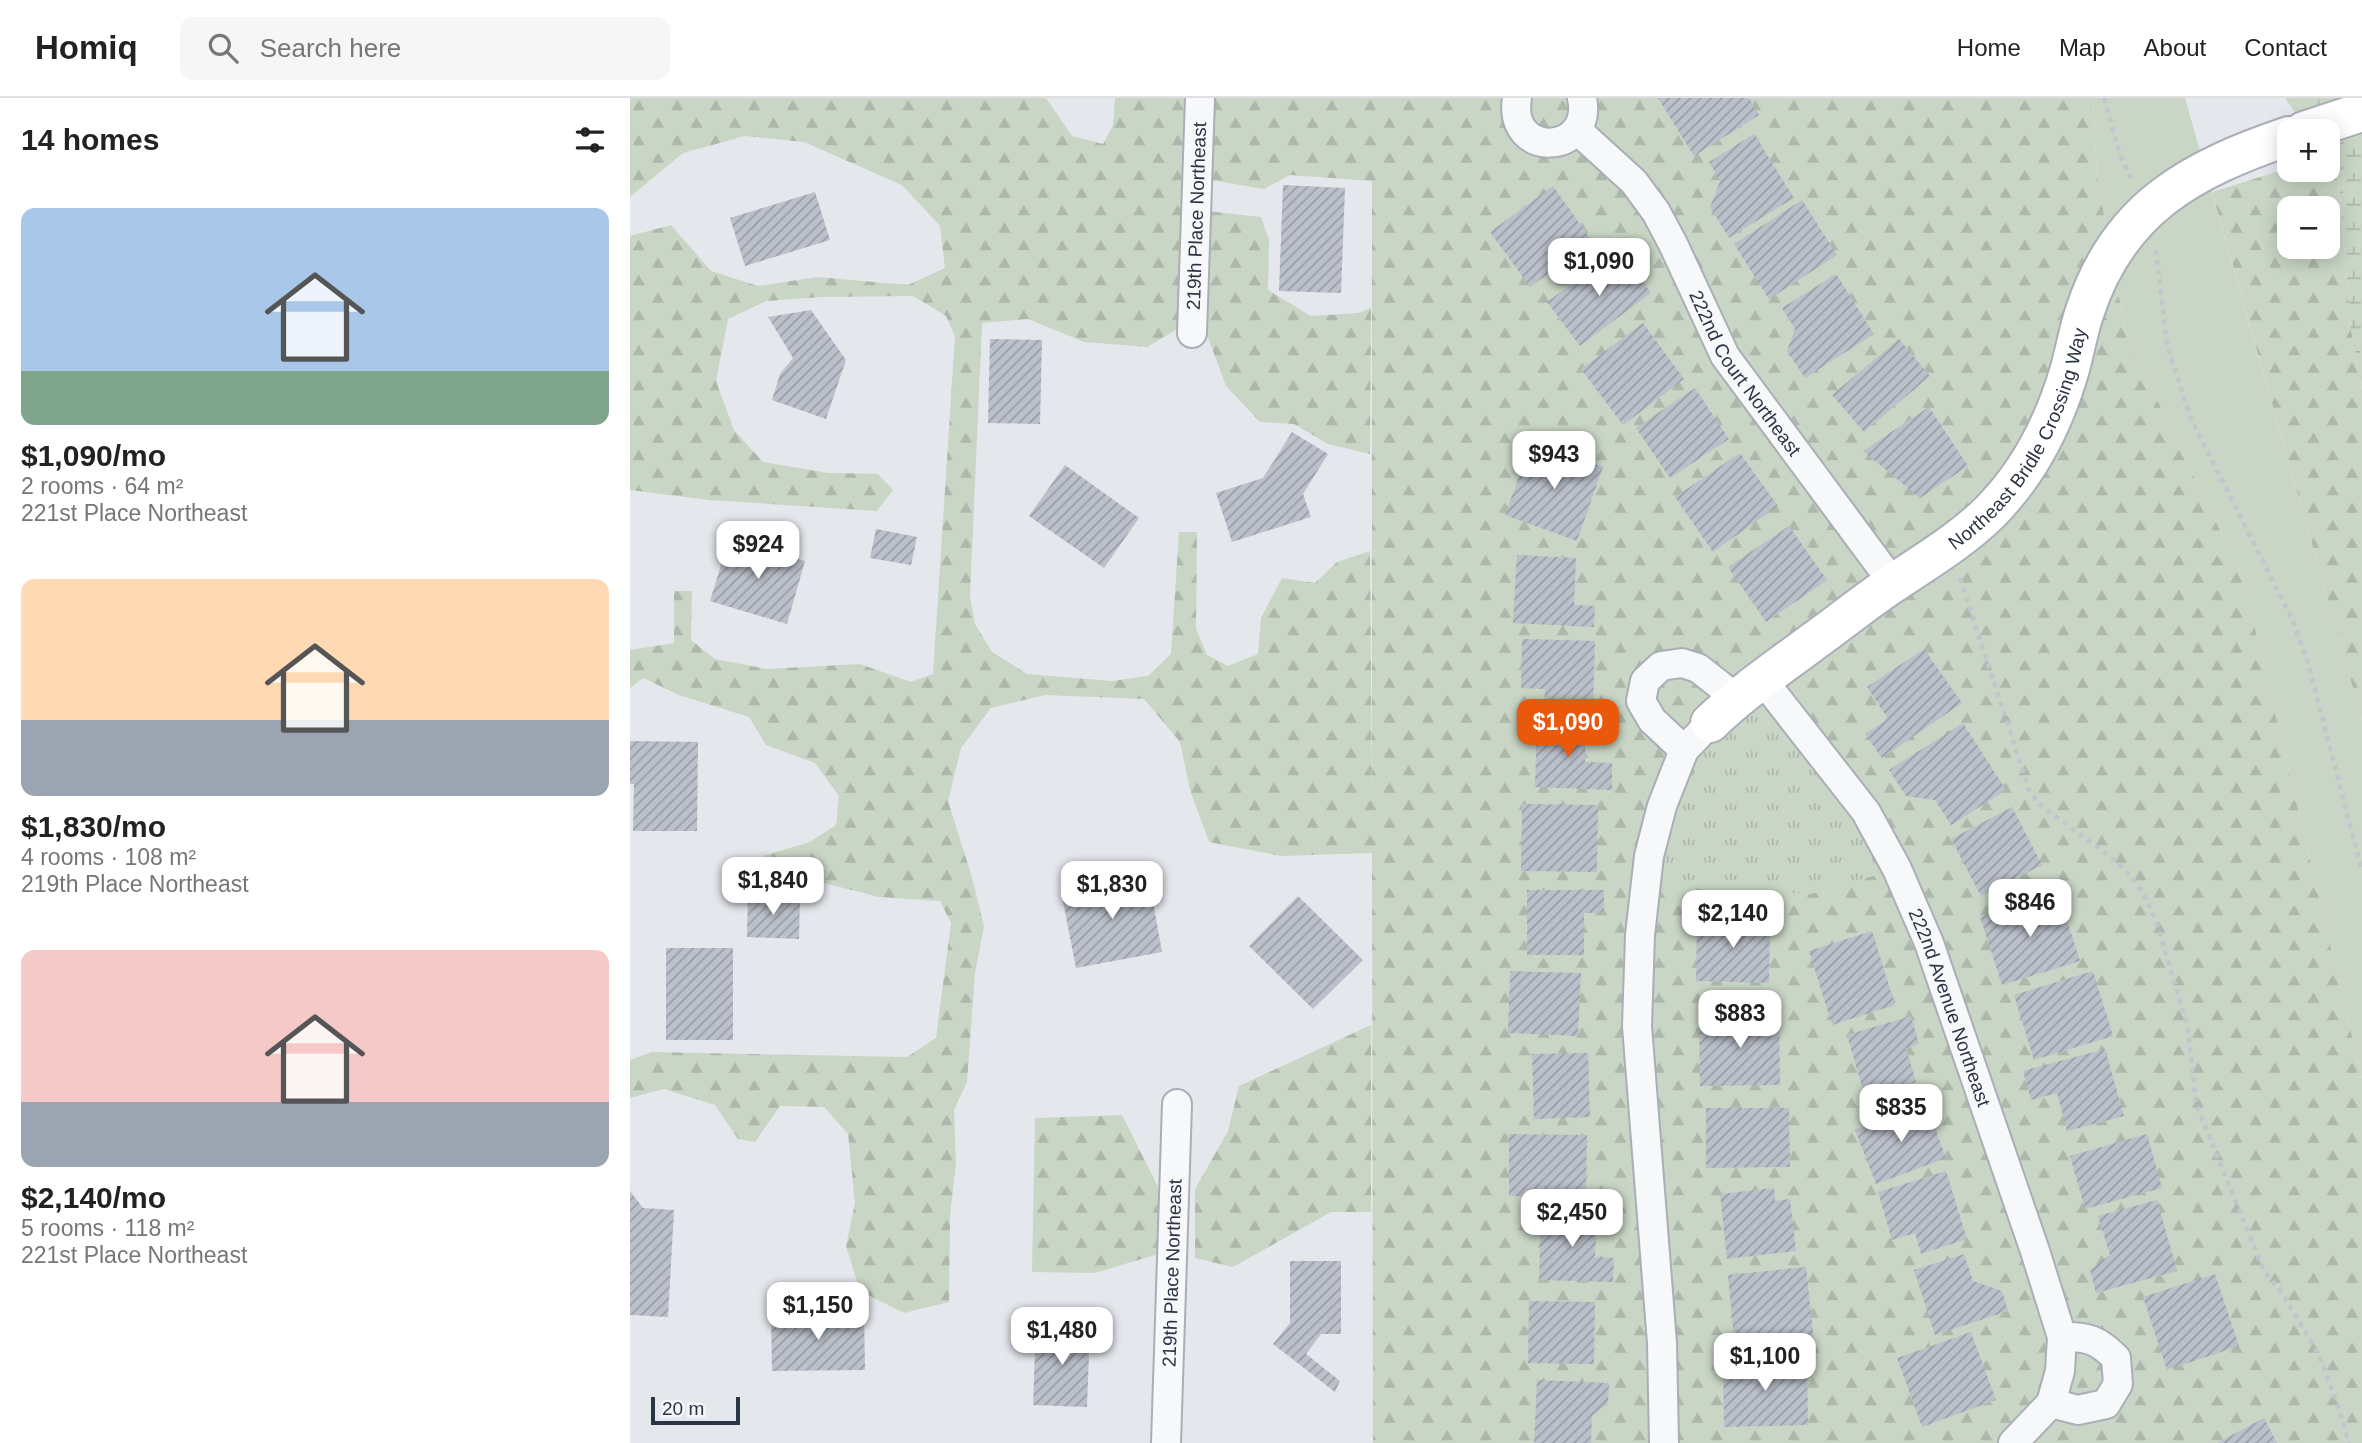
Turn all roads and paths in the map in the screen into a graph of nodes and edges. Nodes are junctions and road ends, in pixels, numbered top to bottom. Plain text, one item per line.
1 (1200, 98) edge
2 (1517, 98) edge
3 (1582, 98) edge
4 (2104, 98) edge
5 (2362, 113) edge
6 (2340, 120) edge
7 (1577, 130) junction
8 (2277, 141) edge
9 (2147, 211) junction
10 (1192, 333) dead end
11 (1961, 580) dead end
12 (1894, 583) junction
13 (1723, 713) junction
14 (2362, 871) edge
15 (1177, 1104) dead end
16 (2062, 1337) junction
17 (2051, 1403) junction
18 (1166, 1443) edge
19 (1664, 1443) edge
20 (2013, 1443) edge
21 (2349, 1443) edge

1 - 10 street, 219th Place Northeast
2 - 7 street
3 - 7 street
4 - 9 path
5 - 6 street, Northeast Bridle Crossing Way
7 - 12 street, 222nd Court Northeast
8 - 9 street, Northeast Bridle Crossing Way
9 - 12 street, Northeast Bridle Crossing Way
9 - 14 path
11 - 21 path
12 - 13 street, Northeast Bridle Crossing Way
13 - 16 street, 222nd Avenue Northeast
13 - 19 street
15 - 18 street, 219th Place Northeast
16 - 17 street, 222nd Avenue Northeast
16 - 17 street
17 - 20 street

